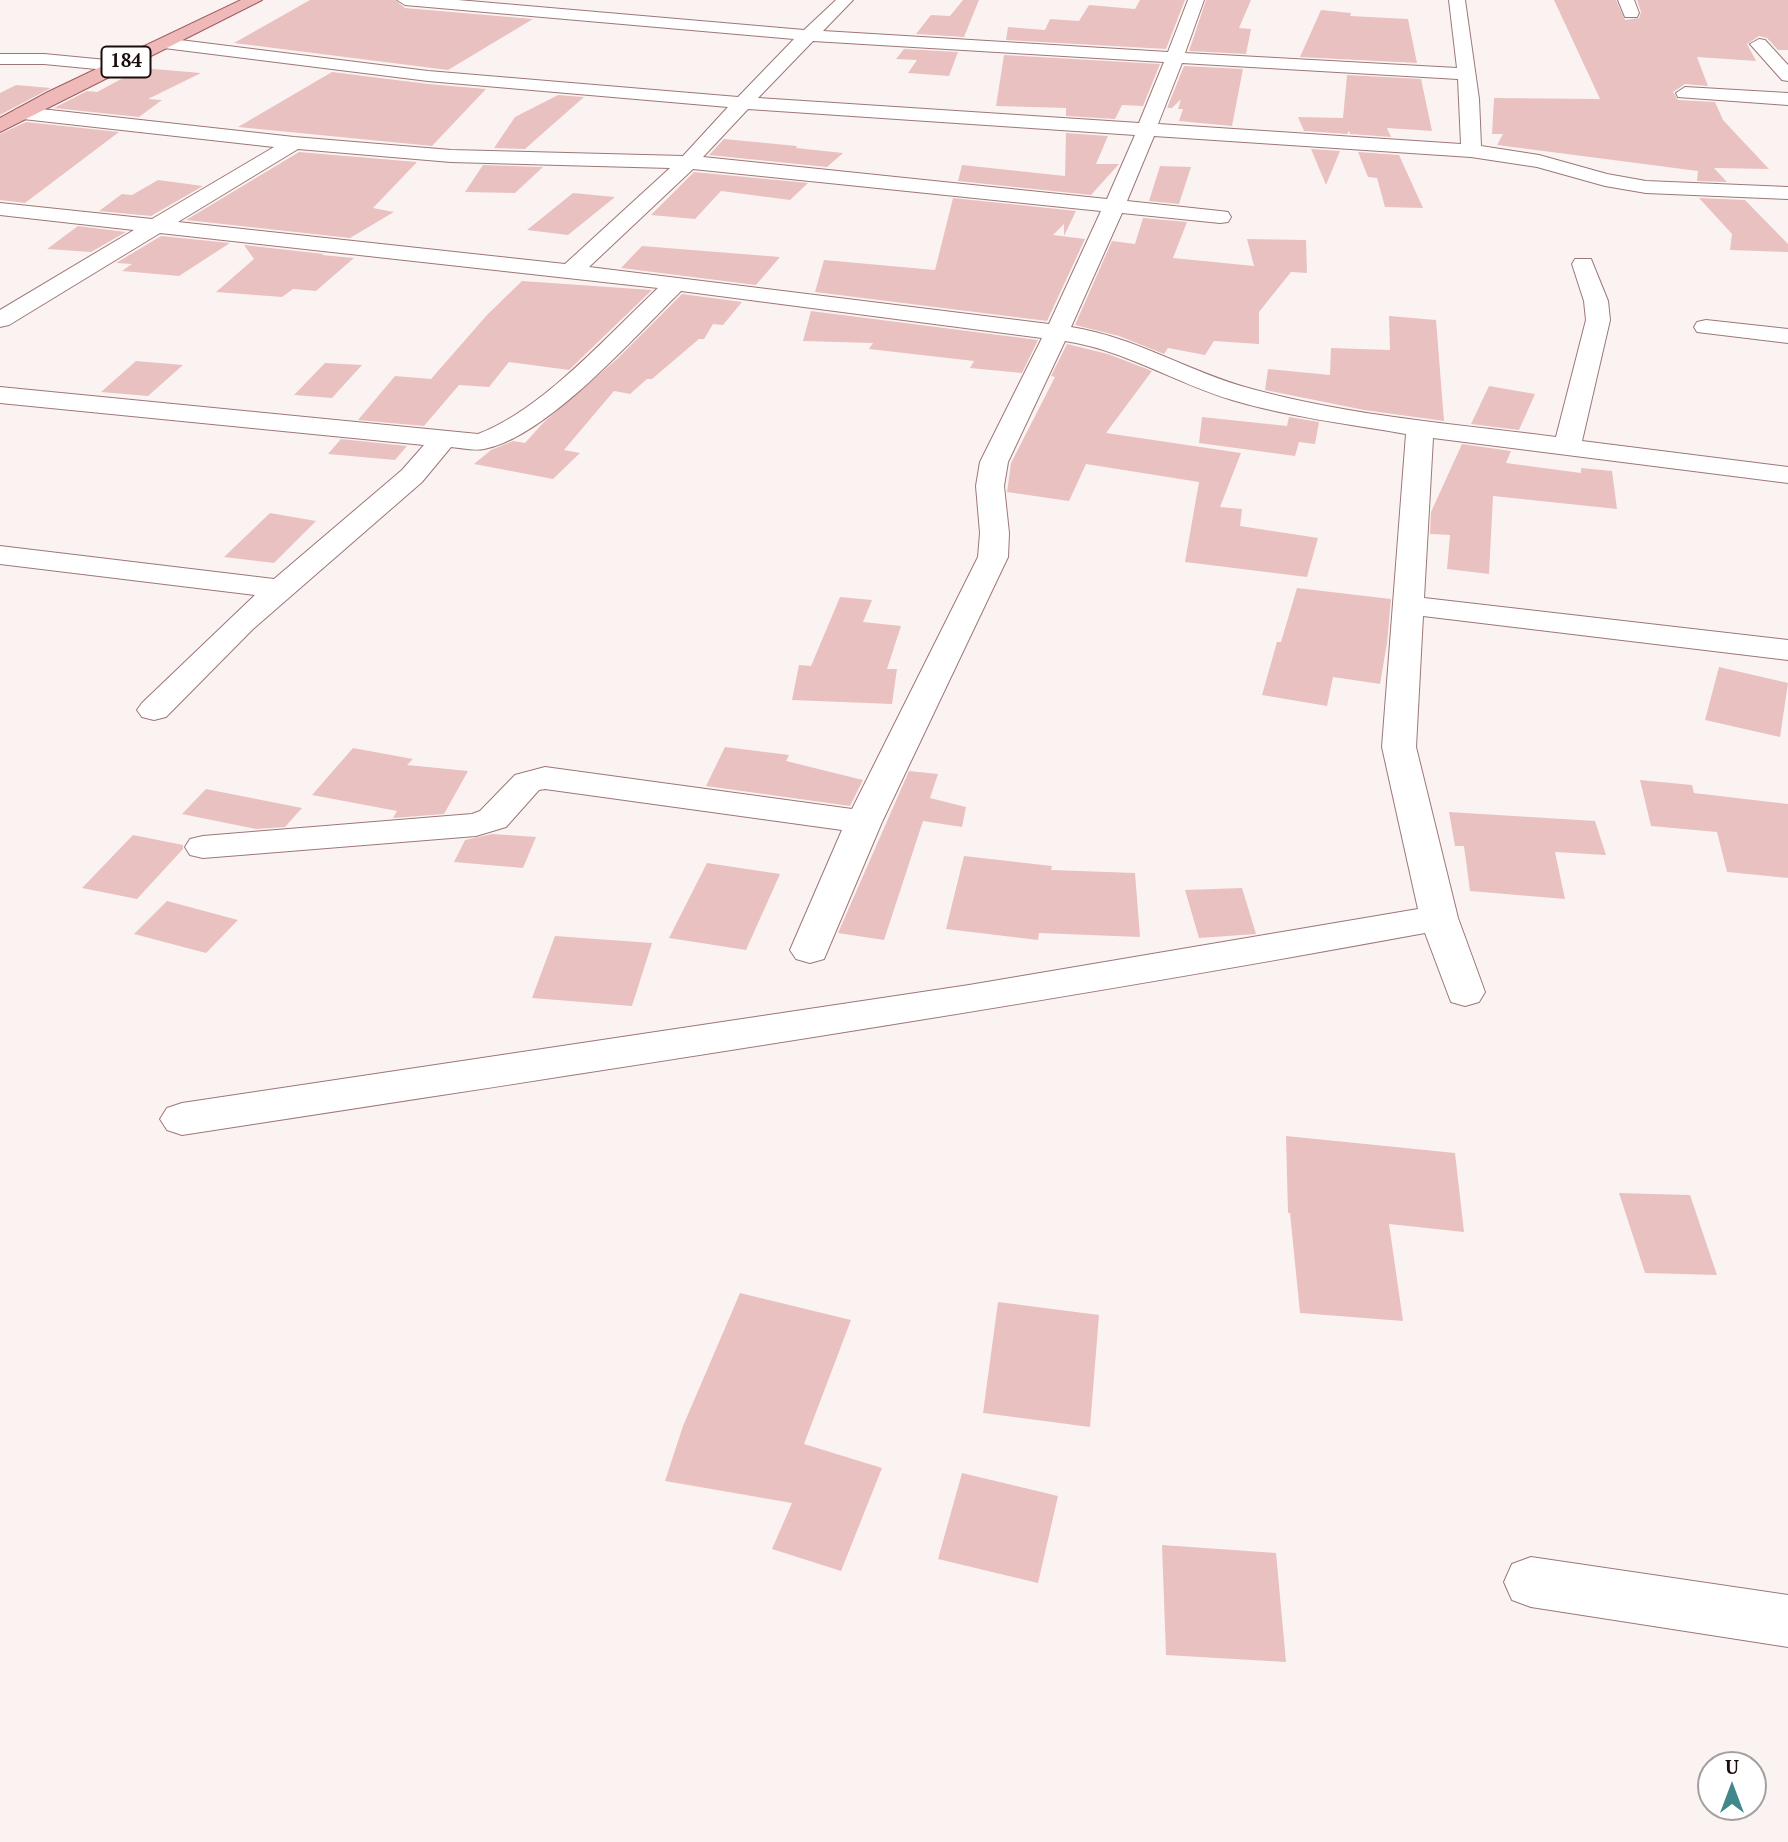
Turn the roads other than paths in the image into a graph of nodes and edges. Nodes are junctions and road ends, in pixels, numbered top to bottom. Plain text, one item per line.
1 (254, 0) edge
2 (405, 0) edge
3 (845, 0) edge
4 (1196, 0) edge
5 (1457, 0) edge
6 (443, 2) edge
7 (807, 35) junction
8 (164, 43) junction
9 (1759, 44) dead end
10 (1176, 58) junction
11 (0, 59) edge
12 (117, 66) junction
13 (1465, 74) junction
14 (1788, 76) edge
15 (1685, 93) dead end
16 (1767, 98) junction
17 (1788, 99) edge
18 (744, 103) junction
19 (23, 113) junction
20 (1781, 118) dead end
21 (0, 126) edge
22 (1147, 128) junction
23 (294, 143) junction
24 (1471, 151) junction
25 (688, 162) junction
26 (1788, 193) edge
27 (1113, 207) junction
28 (0, 209) edge
29 (1220, 217) dead end
30 (154, 226) junction
31 (1583, 264) dead end
32 (571, 271) junction
33 (677, 282) junction
34 (0, 320) edge
35 (1706, 327) dead end
36 (1058, 333) junction
37 (1788, 336) edge
38 (0, 395) edge
39 (1420, 428) junction
40 (443, 440) junction
41 (1567, 447) junction
42 (1788, 475) edge
43 (0, 555) edge
44 (281, 589) junction
45 (1408, 605) junction
46 (1788, 650) edge
47 (154, 710) dead end
48 (864, 822) junction
49 (203, 847) dead end
50 (1438, 918) junction
51 (810, 950) dead end
52 (1465, 992) dead end
53 (182, 1119) dead end
54 (1531, 1581) dead end
55 (1788, 1621) edge

1 - 8 main road, 184
2 - 6 street
3 - 7 street
4 - 10 street
5 - 13 street
6 - 7 street
7 - 10 street
7 - 18 street
8 - 12 main road, 184
8 - 18 street
9 - 14 street
10 - 13 street
10 - 22 street
11 - 12 street
12 - 19 main road, 184
13 - 24 street
15 - 16 street
16 - 17 street
16 - 20 street
18 - 22 street
18 - 25 street
19 - 21 main road, 184
19 - 23 street
22 - 24 street
22 - 27 street
23 - 25 street
23 - 30 street
24 - 26 street
25 - 27 street
25 - 32 street
27 - 29 street
27 - 36 street
28 - 30 street
30 - 32 street
30 - 34 street
31 - 41 street
32 - 33 street
33 - 36 street
33 - 40 street
35 - 37 street
36 - 39 street
36 - 48 street
38 - 40 street
39 - 41 street
39 - 45 street
40 - 44 street
41 - 42 street
43 - 44 street
44 - 47 street
45 - 46 street
45 - 50 street
48 - 49 street
48 - 51 street
50 - 52 street
50 - 53 street
54 - 55 street

